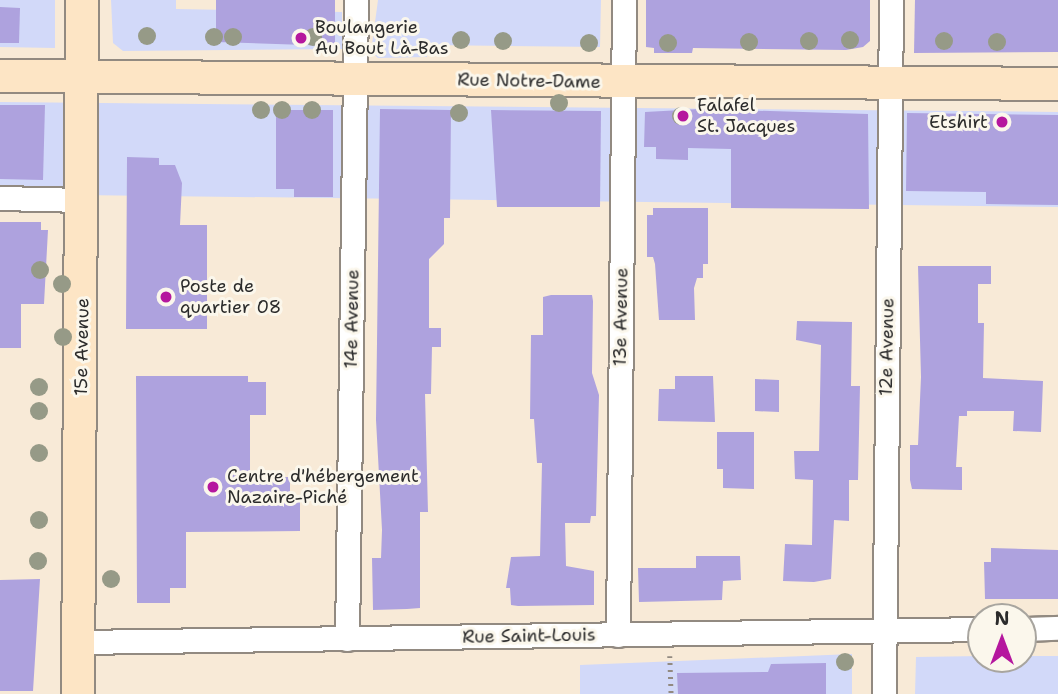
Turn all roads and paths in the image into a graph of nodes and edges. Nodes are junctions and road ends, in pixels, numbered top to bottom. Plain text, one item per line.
1 (82, 0) edge
2 (356, 0) edge
3 (624, 0) edge
4 (891, 0) edge
5 (0, 76) edge
6 (83, 77) junction
7 (355, 80) junction
8 (623, 82) junction
9 (891, 82) junction
10 (1058, 84) edge
11 (0, 198) edge
12 (84, 200) junction
13 (1058, 628) edge
14 (967, 629) edge
15 (1037, 629) edge
16 (884, 631) junction
17 (669, 634) junction
18 (618, 635) junction
19 (347, 639) junction
20 (78, 642) junction
21 (78, 694) edge
22 (671, 694) edge
23 (884, 694) edge

1 - 6 street, 15e Avenue
2 - 7 street, 14e Avenue
3 - 8 street, 13e Avenue
4 - 9 street, 12e Avenue
5 - 6 street, Rue Notre-Dame
6 - 7 street, Rue Notre-Dame
6 - 12 street, 15e Avenue
7 - 8 street, Rue Notre-Dame
7 - 19 street, 14e Avenue
8 - 9 street, Rue Notre-Dame
8 - 18 street, 13e Avenue
9 - 10 street, Rue Notre-Dame
9 - 16 street, 12e Avenue
11 - 12 street
12 - 20 street, 15e Avenue
13 - 15 street
14 - 16 street, Rue Saint-Louis
16 - 17 street, Rue Saint-Louis
16 - 23 street, 12e Avenue
17 - 18 street, Rue Saint-Louis
17 - 22 path
18 - 19 street, Rue Saint-Louis
19 - 20 street, Rue Saint-Louis
20 - 21 street, 15e Avenue

